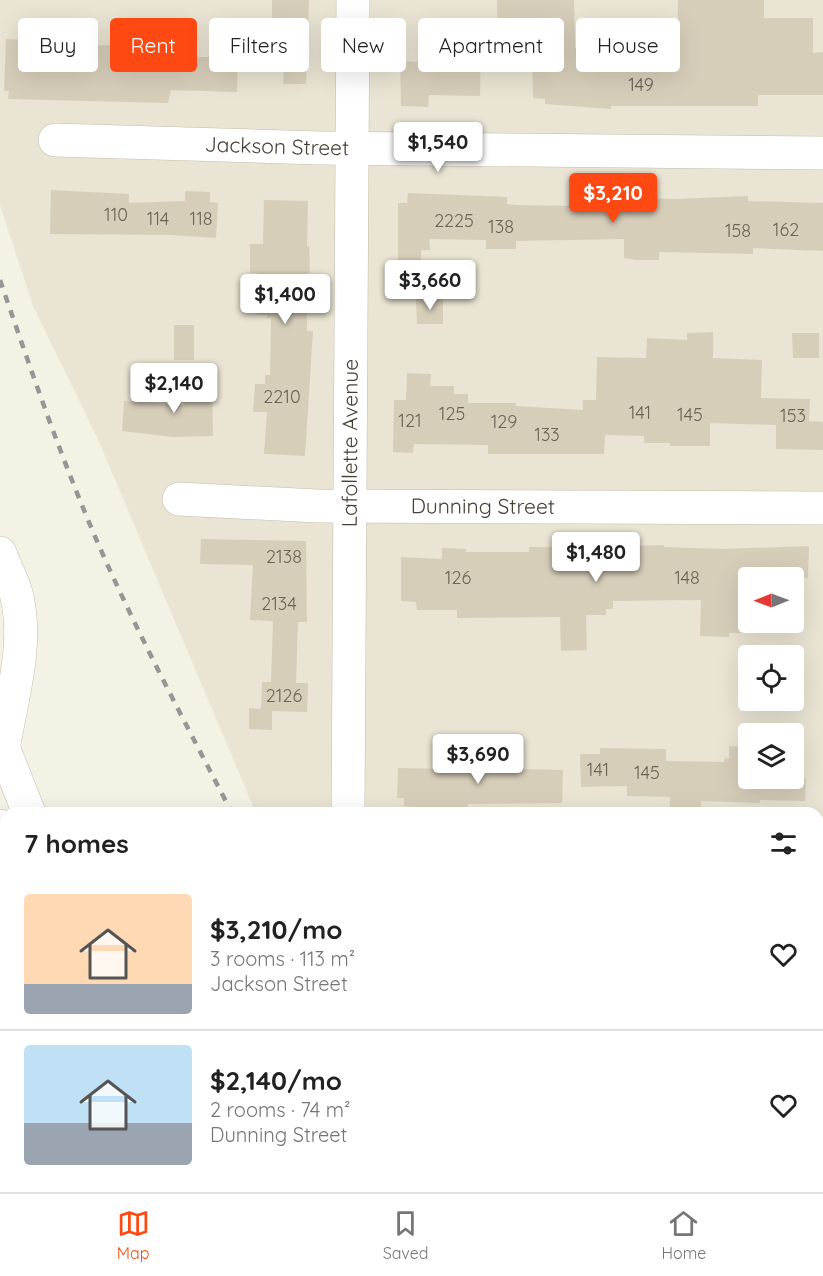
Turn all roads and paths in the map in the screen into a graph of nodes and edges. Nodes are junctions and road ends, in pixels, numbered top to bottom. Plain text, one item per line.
1 (353, 0) edge
2 (55, 140) dead end
3 (354, 147) junction
4 (823, 153) edge
5 (179, 500) dead end
6 (352, 506) junction
7 (823, 508) edge
8 (0, 555) edge
9 (0, 563) edge
10 (2, 750) edge
11 (26, 807) edge
12 (348, 807) edge

1 - 3 street, Lafollette Avenue
2 - 3 street, Jackson Street
3 - 4 street, Jackson Street
3 - 6 street, Lafollette Avenue
5 - 6 street, Dunning Street
6 - 7 street, Dunning Street
6 - 12 street, Lafollette Avenue
8 - 9 street
8 - 10 street
10 - 11 street

